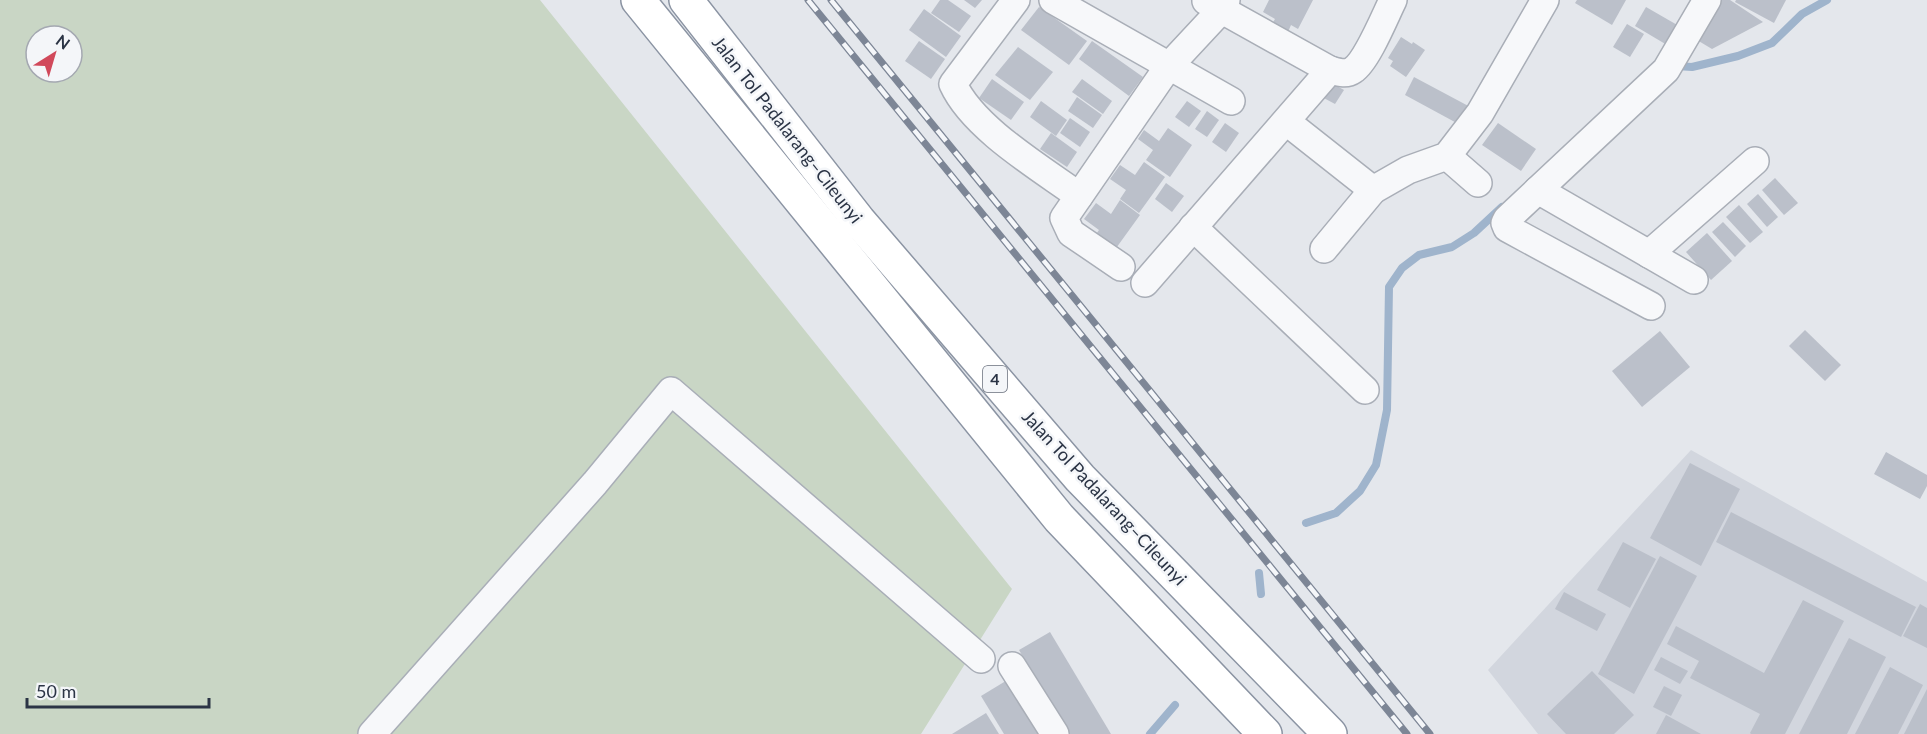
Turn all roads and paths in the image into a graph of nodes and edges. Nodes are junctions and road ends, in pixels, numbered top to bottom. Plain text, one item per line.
1 (638, 0) edge
2 (686, 0) edge
3 (1016, 0) edge
4 (1053, 0) edge
5 (1393, 0) edge
6 (1545, 0) edge
7 (1707, 0) edge
8 (1217, 3) edge
9 (1168, 67) junction
10 (1330, 70) junction
11 (1230, 101) dead end
12 (1297, 130) dead end
13 (1447, 156) junction
14 (1755, 161) dead end
15 (1478, 183) dead end
16 (1373, 190) junction
17 (1538, 190) junction
18 (1079, 196) junction
19 (1193, 227) junction
20 (1324, 249) dead end
21 (1649, 254) junction
22 (1121, 267) dead end
23 (1694, 280) dead end
24 (1145, 283) dead end
25 (1651, 306) dead end
26 (1365, 390) dead end
27 (981, 659) dead end
28 (1012, 666) dead end
29 (372, 734) edge
30 (1055, 734) edge
31 (1265, 734) edge
32 (1330, 734) edge

1 - 31 highway, Jalan Tol Padalarang–Cileunyi / 4
2 - 32 highway, Jalan Tol Padalarang–Cileunyi / 4
3 - 18 street
4 - 9 street
5 - 10 street
6 - 13 street
7 - 17 street
8 - 9 street
8 - 10 street
9 - 11 street
9 - 18 street
10 - 19 street
12 - 16 street
13 - 15 street
13 - 16 street
14 - 21 street
16 - 20 street
17 - 21 street
17 - 25 street
18 - 22 street
19 - 24 street
19 - 26 street
21 - 23 street
27 - 29 street
28 - 30 street

